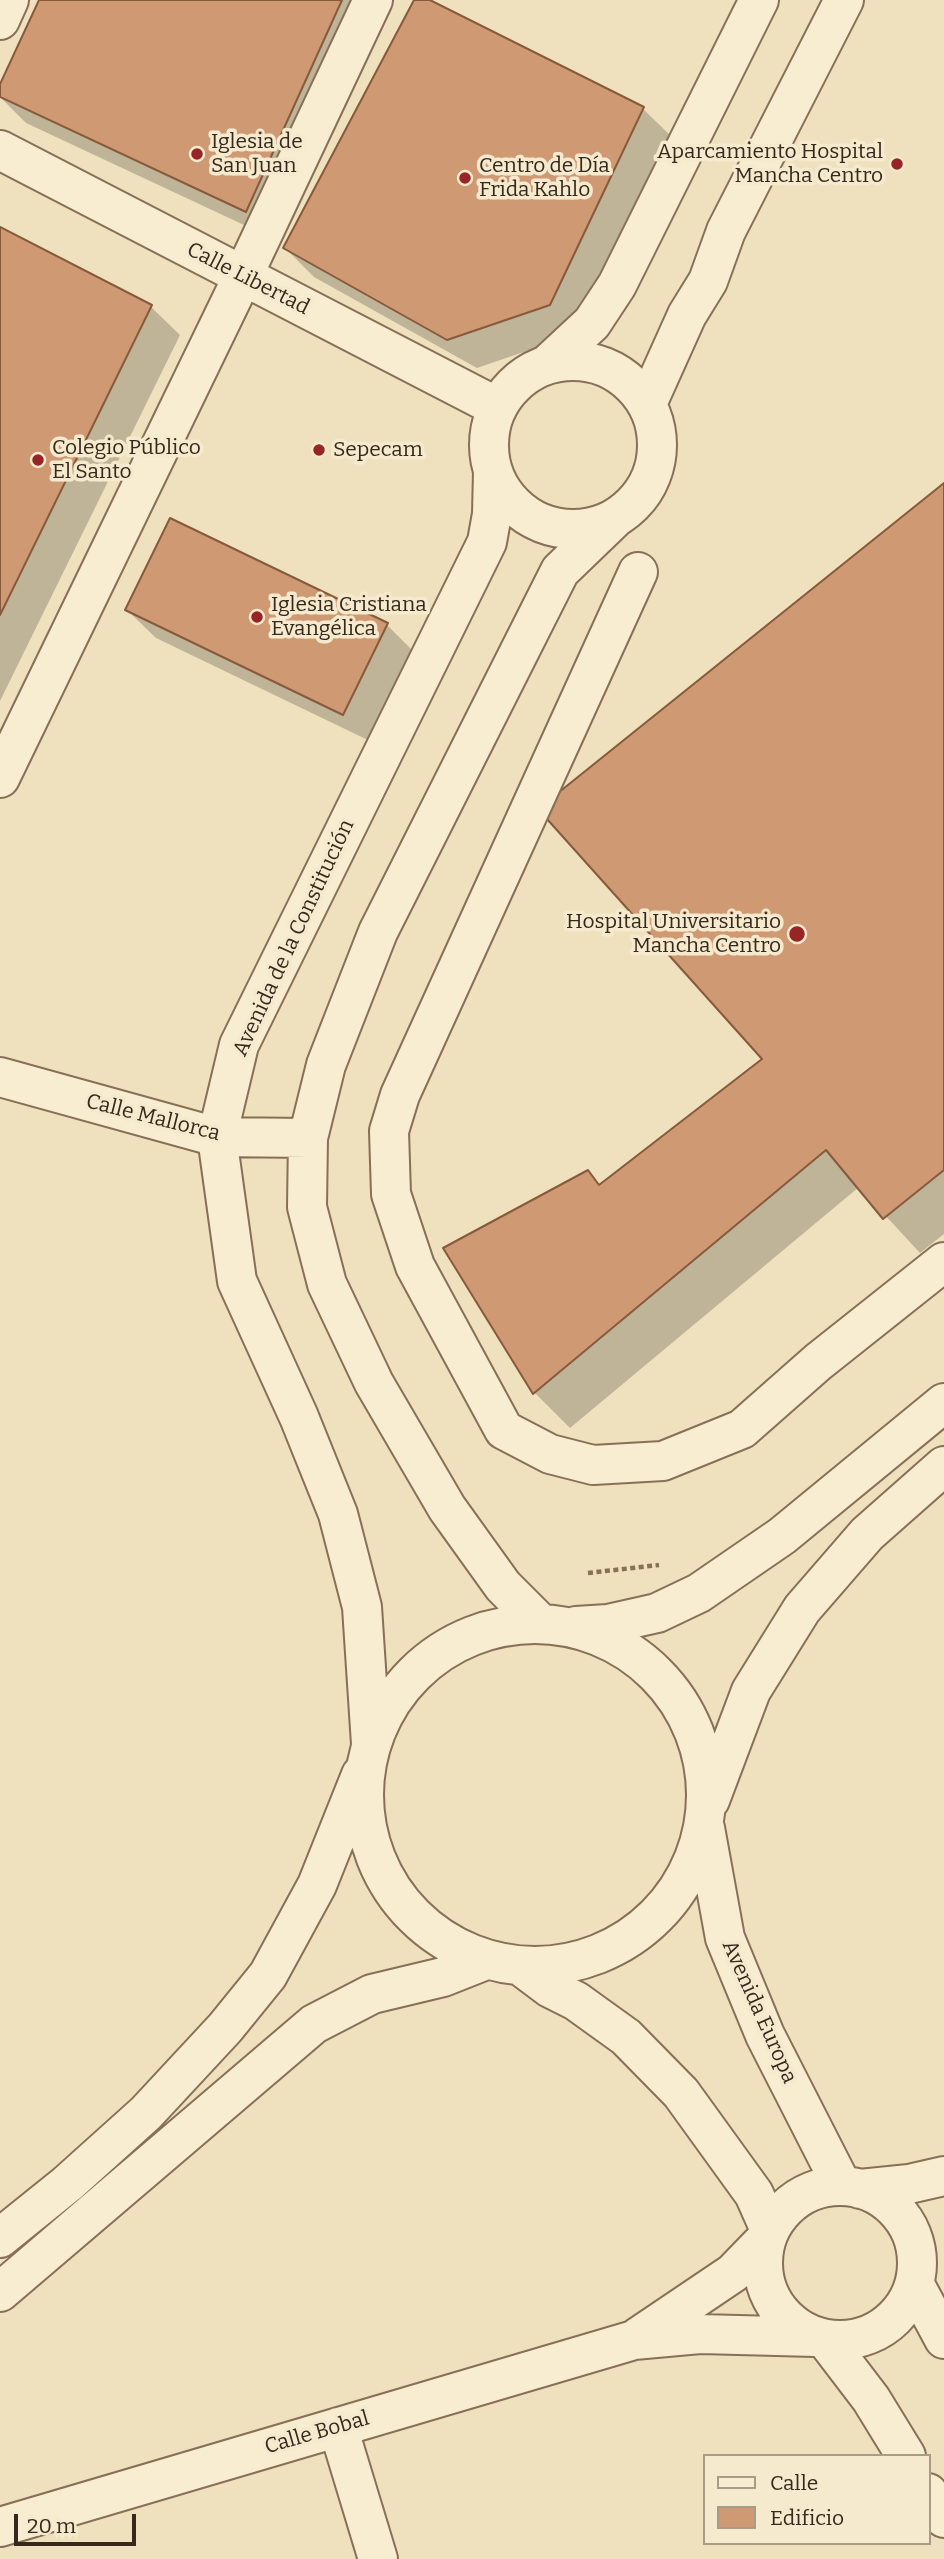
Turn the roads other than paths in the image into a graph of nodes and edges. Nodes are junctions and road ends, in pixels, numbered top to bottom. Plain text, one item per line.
1 (9, 0) edge
2 (373, 0) edge
3 (759, 0) edge
4 (844, 0) edge
5 (0, 20) edge
6 (0, 150) edge
7 (243, 276) junction
8 (549, 363) junction
9 (647, 404) junction
10 (497, 407) junction
11 (493, 471) junction
12 (614, 519) junction
13 (638, 572) dead end
14 (0, 778) edge
15 (0, 1077) edge
16 (216, 1137) junction
17 (308, 1138) junction
18 (944, 1262) edge
19 (944, 1403) edge
20 (944, 1465) edge
21 (554, 1625) junction
22 (369, 1754) junction
23 (706, 1817) junction
24 (504, 1964) junction
25 (944, 2176) edge
26 (851, 2187) junction
27 (768, 2234) junction
28 (0, 2238) edge
29 (944, 2241) edge
30 (916, 2278) junction
31 (0, 2292) edge
32 (821, 2338) junction
33 (944, 2339) edge
34 (634, 2340) junction
35 (338, 2427) junction
36 (905, 2454) edge
37 (930, 2496) edge
38 (944, 2518) edge
39 (0, 2527) edge
40 (378, 2559) edge

1 - 5 street
2 - 7 street
3 - 8 street
4 - 9 street
6 - 7 street, Calle Libertad
7 - 10 street, Calle Libertad
7 - 14 street
8 - 9 street
8 - 10 street
9 - 12 street
10 - 11 street
11 - 12 street
11 - 16 street, Avenida de la Constitución
12 - 17 street
13 - 18 street
15 - 16 street, Calle Mallorca
16 - 17 street, Calle Mallorca
16 - 22 street, Avenida de la Constitución
17 - 21 street
19 - 21 street
20 - 23 street
21 - 22 street
21 - 23 street, Avenida Europa
22 - 24 street, Avenida de la Constitución
22 - 28 street
23 - 24 street
23 - 26 street, Avenida Europa
24 - 27 street
24 - 31 street
25 - 26 street
26 - 27 street
26 - 30 street
27 - 32 street
27 - 34 street, Calle Bobal
29 - 30 street
30 - 32 street
30 - 33 street
32 - 34 street, Calle Bobal
32 - 36 street
34 - 35 street, Calle Bobal
35 - 39 street, Calle Bobal
35 - 40 street
37 - 38 street

